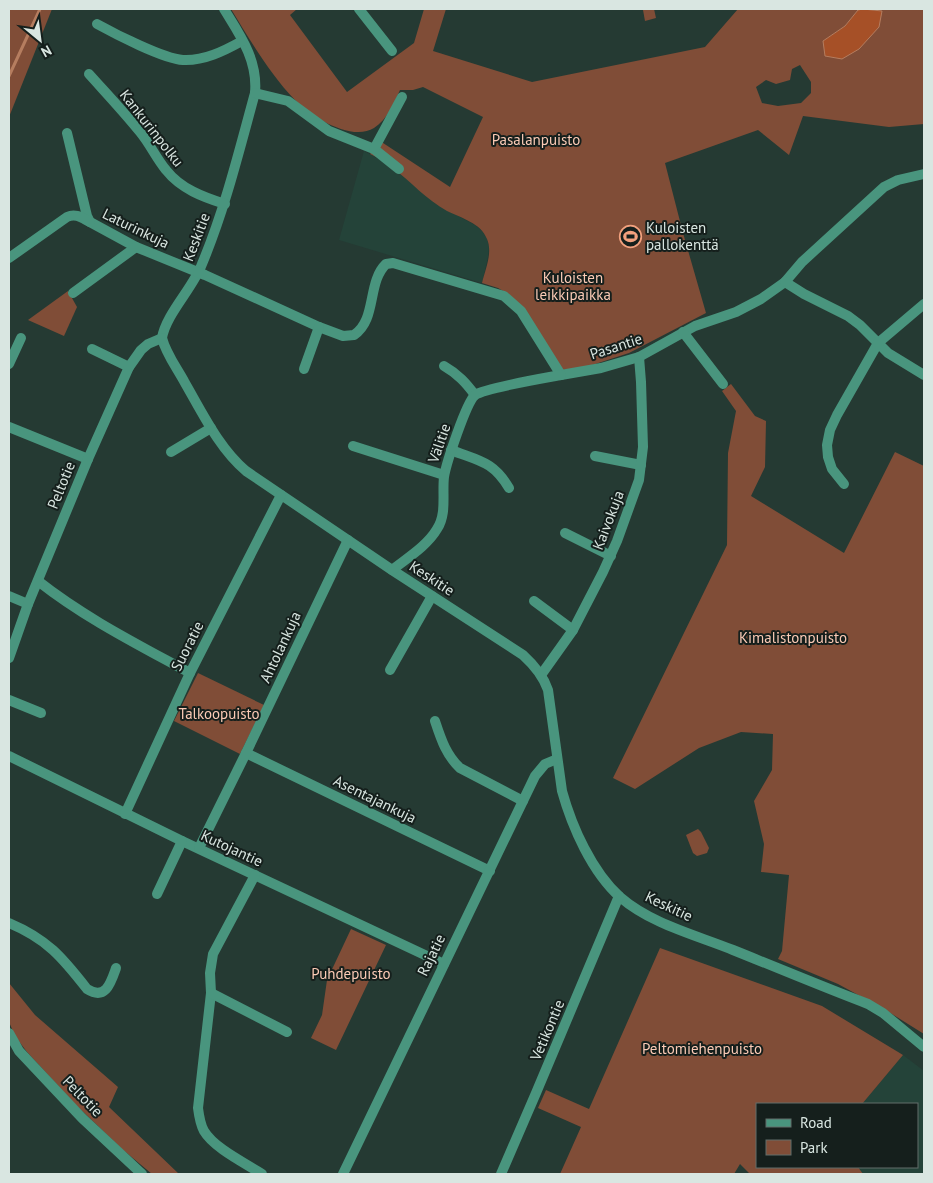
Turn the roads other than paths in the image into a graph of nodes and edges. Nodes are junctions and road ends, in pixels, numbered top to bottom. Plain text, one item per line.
1 (224, 9) edge
2 (358, 9) edge
3 (96, 24) dead end
4 (242, 41) junction
5 (392, 51) dead end
6 (90, 74) dead end
7 (255, 93) junction
8 (402, 97) dead end
9 (67, 133) dead end
10 (374, 149) junction
11 (399, 169) dead end
12 (924, 174) edge
13 (225, 204) junction
14 (90, 222) junction
15 (136, 247) junction
16 (9, 258) edge
17 (198, 273) junction
18 (785, 282) junction
19 (73, 293) dead end
20 (924, 304) edge
21 (318, 326) junction
22 (683, 332) junction
23 (21, 338) dead end
24 (162, 338) junction
25 (878, 343) junction
26 (92, 348) dead end
27 (639, 357) junction
28 (9, 364) edge
29 (444, 366) dead end
30 (129, 367) junction
31 (304, 369) dead end
32 (561, 375) junction
33 (924, 375) edge
34 (723, 384) dead end
35 (475, 395) junction
36 (9, 427) edge
37 (211, 428) junction
38 (353, 446) dead end
39 (451, 450) junction
40 (171, 452) dead end
41 (594, 456) dead end
42 (88, 459) junction
43 (642, 464) junction
44 (444, 475) junction
45 (844, 484) dead end
46 (509, 488) dead end
47 (281, 495) junction
48 (565, 533) dead end
49 (348, 540) junction
50 (610, 556) junction
51 (392, 570) junction
52 (38, 581) junction
53 (9, 596) edge
54 (432, 596) junction
55 (534, 601) dead end
56 (28, 604) junction
57 (573, 630) junction
58 (9, 658) edge
59 (390, 670) dead end
60 (190, 672) junction
61 (541, 675) junction
62 (9, 700) edge
63 (41, 713) dead end
64 (435, 721) dead end
65 (246, 753) junction
66 (9, 756) edge
67 (557, 759) junction
68 (523, 801) junction
69 (125, 814) junction
70 (182, 841) junction
71 (198, 848) junction
72 (490, 871) junction
73 (255, 875) junction
74 (157, 894) dead end
75 (619, 896) junction
76 (9, 923) edge
77 (444, 964) junction
78 (116, 968) dead end
79 (211, 993) junction
80 (287, 1032) dead end
81 (9, 1033) edge
82 (924, 1047) edge
83 (142, 1174) edge
84 (262, 1174) edge
85 (343, 1174) edge
86 (501, 1174) edge

1 - 4 street, Keskitie
2 - 5 street
3 - 4 street
4 - 7 street, Keskitie
6 - 13 street, Kankurinpolku
7 - 10 street
7 - 13 street, Keskitie
8 - 10 street
9 - 14 street, Laturinkuja
10 - 11 street
12 - 18 street, Pasantie
13 - 17 street, Keskitie
14 - 15 street, Laturinkuja
14 - 16 street
15 - 17 street, Laturinkuja
15 - 19 street
17 - 21 street, Laturinkuja
17 - 24 street, Keskitie
18 - 22 street, Pasantie
18 - 25 street
20 - 25 street
21 - 31 street
21 - 32 street, Laturinkuja
22 - 27 street, Pasantie
22 - 34 street
23 - 28 street
24 - 30 street, Peltotie
24 - 37 street, Keskitie
25 - 33 street
25 - 45 street
26 - 30 street
27 - 32 street, Pasantie
27 - 43 street, Kaivokuja
29 - 35 street
30 - 42 street, Peltotie
32 - 35 street
35 - 39 street, Välitie
36 - 42 street
37 - 40 street
37 - 47 street, Keskitie
38 - 44 street
39 - 44 street, Välitie
39 - 46 street
41 - 43 street
42 - 52 street, Peltotie
43 - 50 street, Kaivokuja
44 - 51 street, Välitie
47 - 49 street, Keskitie
47 - 60 street, Suoratie
48 - 50 street
49 - 51 street, Keskitie
49 - 65 street, Ahtolankuja
50 - 57 street, Kaivokuja
51 - 54 street, Keskitie
52 - 56 street, Peltotie
52 - 60 street
53 - 56 street
54 - 59 street
54 - 61 street, Keskitie
55 - 57 street
56 - 58 street, Peltotie
57 - 61 street, Kaivokuja
60 - 69 street, Suoratie
61 - 67 street, Keskitie
62 - 63 street
64 - 68 street
65 - 71 street, Ahtolankuja
65 - 72 street, Asentajankuja
66 - 69 street, Kutojantie
67 - 68 street, Rajatie
67 - 75 street, Keskitie
68 - 72 street, Rajatie
69 - 70 street, Kutojantie
70 - 71 street, Kutojantie
70 - 74 street
71 - 73 street, Kutojantie
72 - 77 street, Rajatie
73 - 77 street, Kutojantie
73 - 79 street
75 - 82 street, Keskitie
75 - 86 street, Vetikontie
76 - 78 street
77 - 85 street, Rajatie
79 - 80 street
79 - 84 street
81 - 83 street, Peltotie

